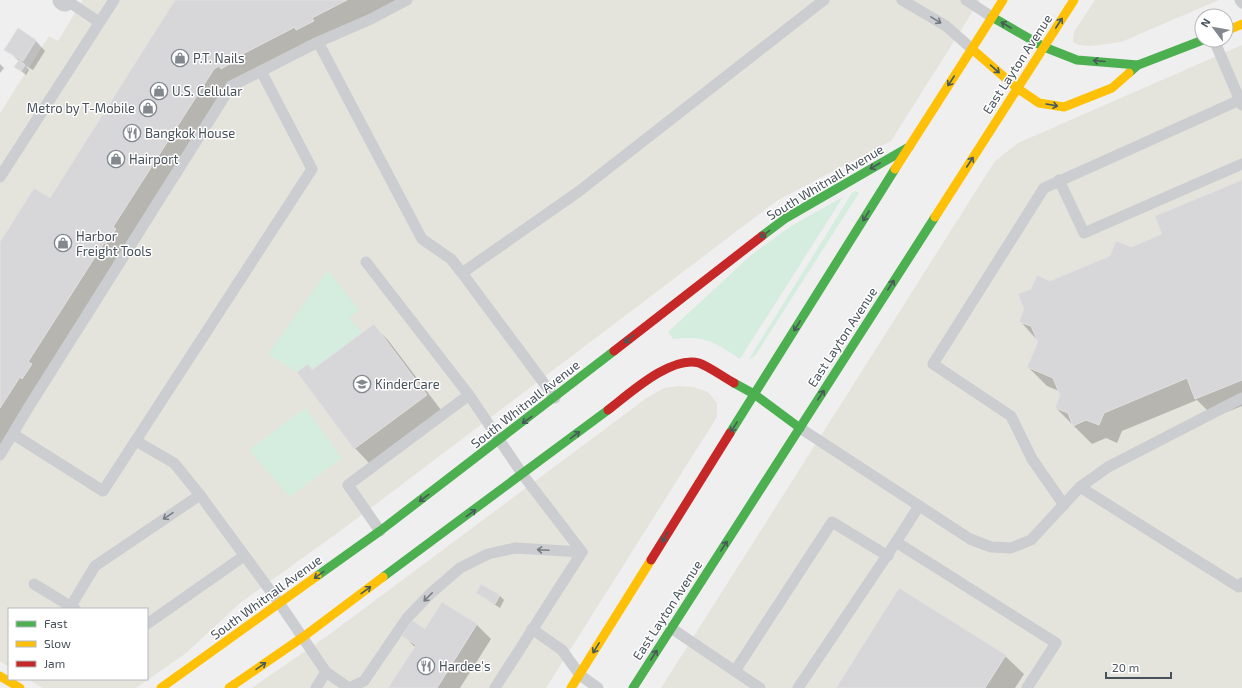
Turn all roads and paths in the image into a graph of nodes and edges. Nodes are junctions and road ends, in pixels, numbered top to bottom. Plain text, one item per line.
1 (65, 0) edge
2 (114, 0) edge
3 (407, 0) edge
4 (824, 0) edge
5 (902, 0) edge
6 (966, 0) edge
7 (1003, 0) edge
8 (1074, 0) edge
9 (1240, 0) edge
10 (1242, 3) edge
11 (992, 17) junction
12 (99, 22) junction
13 (318, 42) junction
14 (1194, 43) edge
15 (1044, 47) junction
16 (1217, 48) edge
17 (972, 49) junction
18 (1138, 65) junction
19 (261, 71) junction
20 (1017, 88) junction
21 (1241, 102) edge
22 (909, 147) junction
23 (1242, 164) edge
24 (0, 177) edge
25 (1060, 180) junction
26 (366, 262) dead end
27 (462, 273) junction
28 (754, 394) junction
29 (470, 395) junction
30 (556, 398) junction
31 (1242, 398) edge
32 (800, 428) junction
33 (13, 434) junction
34 (136, 441) junction
35 (499, 441) junction
36 (0, 455) edge
37 (523, 475) junction
38 (1080, 487) junction
39 (200, 495) junction
40 (919, 506) junction
41 (1064, 506) junction
42 (380, 531) junction
43 (896, 542) junction
44 (582, 552) junction
45 (244, 556) junction
46 (888, 556) junction
47 (1242, 583) edge
48 (34, 584) dead end
49 (280, 604) junction
50 (73, 608) edge
51 (148, 623) edge
52 (671, 628) junction
53 (532, 629) junction
54 (303, 636) junction
55 (735, 671) junction
56 (326, 672) junction
57 (580, 675) junction
58 (0, 676) edge
59 (20, 688) edge
60 (161, 688) edge
61 (228, 688) edge
62 (316, 688) edge
63 (349, 688) edge
64 (495, 688) edge
65 (571, 688) edge
66 (598, 688) edge
67 (633, 688) edge
68 (760, 688) edge
69 (798, 688) edge
70 (1027, 688) edge

1 - 12 lane
2 - 12 lane
3 - 13 lane
4 - 27 lane
5 -> 17 lane
6 - 11 lane
7 - 11 street
15 -> 8 street, East Layton Avenue
9 - 10 lane
15 -> 11 street
11 - 17 street
12 - 24 lane
13 - 19 lane
13 - 27 lane
14 - 18 street
18 -> 15 street
15 - 20 street, East Layton Avenue
16 - 21 lane
17 -> 20 street
17 -> 22 street
20 -> 18 street
19 - 33 lane
19 - 34 lane
32 -> 20 street, East Layton Avenue
21 - 25 lane
22 -> 28 street
22 -> 30 street, South Whitnall Avenue
23 - 25 lane
25 - 41 lane
26 - 29 lane
27 - 30 lane
28 - 32 street
37 -> 28 street
28 -> 57 street
29 - 35 lane
29 - 42 lane
30 -> 35 street, South Whitnall Avenue
31 - 38 lane
32 - 40 lane
52 -> 32 street, East Layton Avenue
33 - 34 lane
33 - 36 lane
34 - 39 lane
35 - 37 lane
35 -> 42 street, South Whitnall Avenue
37 - 44 lane
54 -> 37 street
38 - 41 lane
38 - 47 lane
39 - 45 lane
39 -> 50 lane
40 - 41 lane
40 - 43 lane
42 -> 49 street, South Whitnall Avenue
43 - 46 lane
43 - 70 lane
44 - 53 lane
44 -> 63 lane
45 - 49 lane
45 - 51 lane
46 - 55 lane
46 - 69 lane
48 - 50 lane
49 - 54 lane
49 - 60 street, South Whitnall Avenue
52 - 55 lane
67 -> 52 street, East Layton Avenue
53 - 57 lane
53 - 64 lane
54 - 56 lane
61 -> 54 street
55 - 68 lane
56 - 62 lane
56 - 63 lane
57 - 65 street
57 - 66 lane
58 - 59 street

